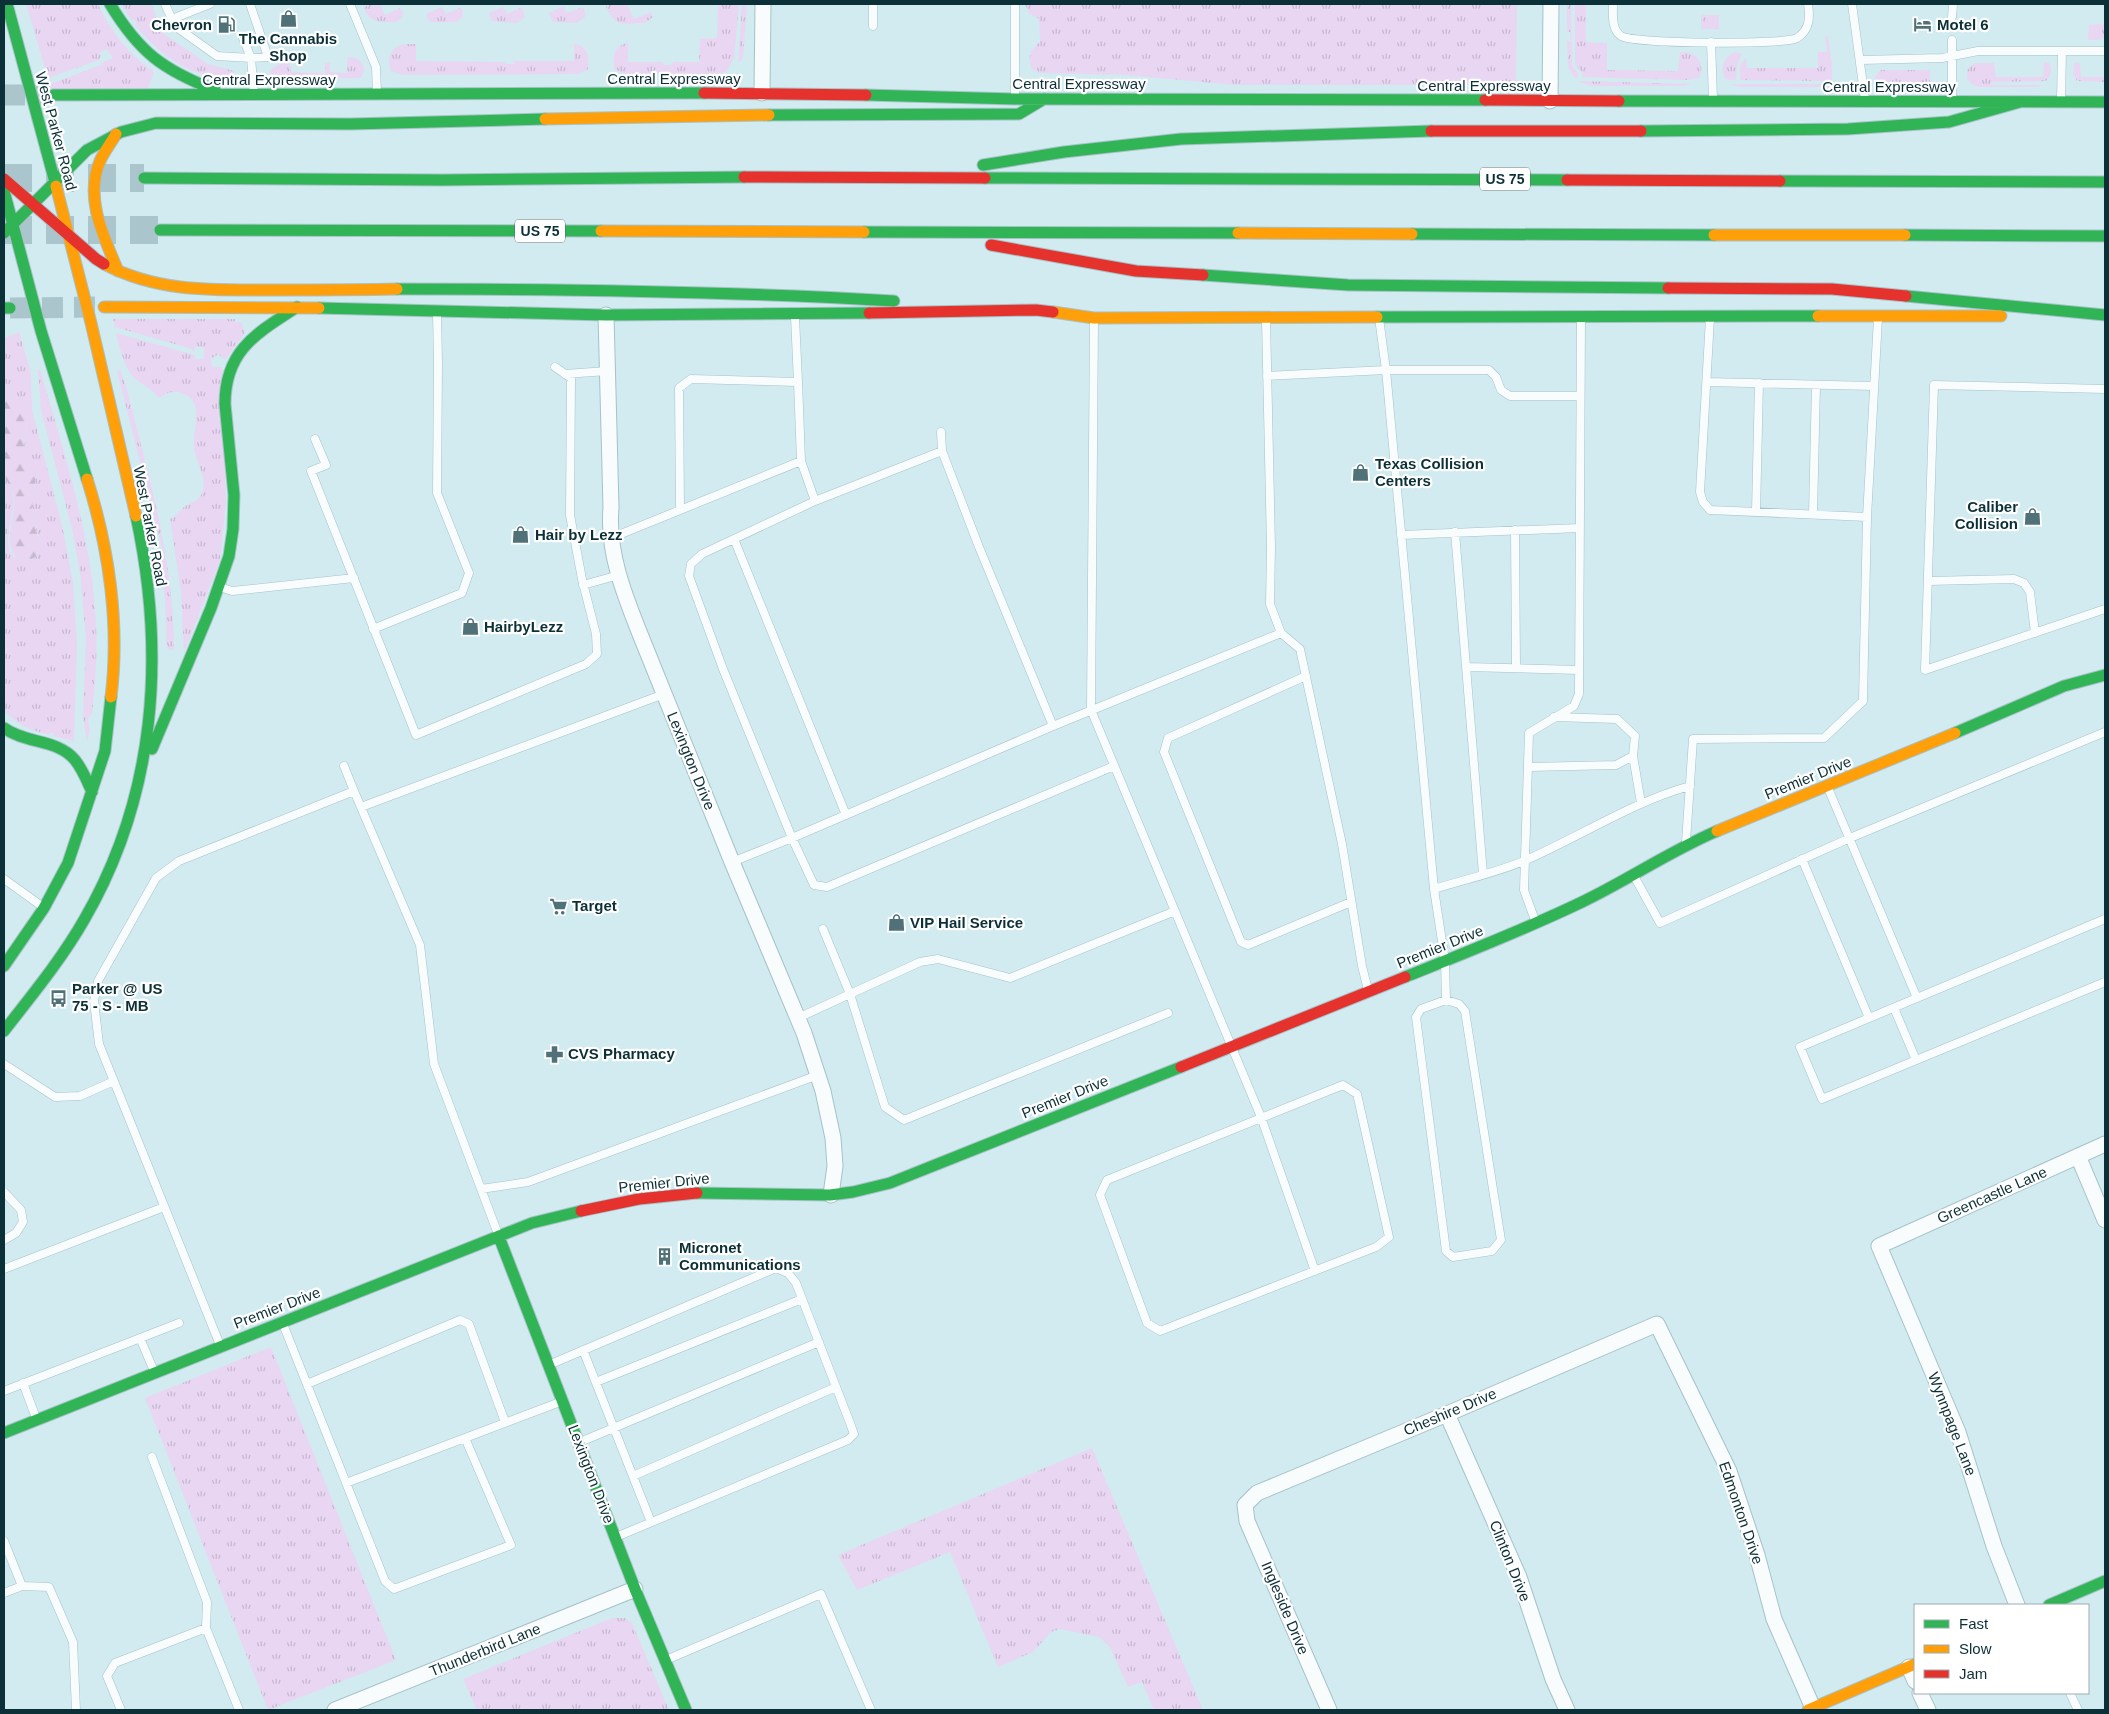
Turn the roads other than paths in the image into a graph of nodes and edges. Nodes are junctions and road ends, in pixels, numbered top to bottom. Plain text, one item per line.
1 (7, 4) edge
2 (110, 4) edge
3 (166, 4) edge
4 (250, 4) edge
5 (350, 4) edge
6 (763, 4) edge
7 (873, 4) edge
8 (1015, 4) edge
9 (1551, 4) edge
10 (1613, 4) edge
11 (1808, 4) edge
12 (1852, 4) edge
13 (1953, 4) edge
14 (207, 7) edge
15 (1952, 17) dead end
16 (172, 19) junction
17 (873, 26) dead end
18 (243, 38) dead end
19 (1952, 40) dead end
20 (1711, 42) junction
21 (2062, 51) junction
22 (2105, 51) edge
23 (1952, 57) junction
24 (251, 58) junction
25 (1861, 60) junction
26 (762, 93) junction
27 (53, 95) tunnel mouth
28 (232, 95) junction
29 (254, 95) junction
30 (377, 95) junction
31 (1015, 99) junction
32 (1044, 99) junction
33 (1550, 101) junction
34 (1713, 101) junction
35 (1866, 102) junction
36 (1952, 102) junction
37 (2020, 102) junction
38 (2061, 102) junction
39 (2105, 102) edge
40 (116, 134) junction
41 (144, 178) tunnel mouth
42 (905, 178) junction
43 (4, 179) edge
44 (54, 182) junction
45 (2105, 182) edge
46 (4, 191) edge
47 (32, 204) junction
48 (13, 224) junction
49 (160, 230) tunnel mouth
50 (921, 232) junction
51 (4, 233) edge
52 (69, 235) junction
53 (2105, 236) edge
54 (118, 271) junction
55 (104, 307) tunnel mouth
56 (297, 307) junction
57 (436, 310) junction
58 (1036, 310) junction
59 (606, 315) junction
60 (794, 315) junction
61 (1878, 316) junction
62 (2105, 316) edge
63 (1094, 318) junction
64 (1266, 318) junction
65 (1379, 318) junction
66 (1581, 318) junction
67 (1710, 318) junction
68 (555, 368) dead end
69 (1386, 370) junction
70 (607, 371) junction
71 (565, 374) junction
72 (1267, 376) junction
73 (798, 382) junction
74 (1707, 382) junction
75 (1759, 383) junction
76 (1816, 384) junction
77 (1874, 386) junction
78 (2105, 388) edge
79 (1580, 396) junction
80 (941, 432) dead end
81 (315, 439) dead end
82 (942, 451) junction
83 (801, 461) junction
84 (815, 501) junction
85 (680, 510) junction
86 (1756, 512) junction
87 (1813, 514) junction
88 (1867, 517) junction
89 (1580, 528) junction
90 (1515, 530) junction
91 (1455, 532) junction
92 (1400, 535) junction
93 (611, 538) junction
94 (734, 539) junction
95 (619, 575) junction
96 (354, 578) junction
97 (1928, 580) junction
98 (583, 585) junction
99 (220, 586) junction
100 (2105, 609) edge
101 (373, 628) junction
102 (1281, 633) junction
103 (2035, 633) junction
104 (1466, 667) junction
105 (1516, 668) junction
106 (1580, 670) junction
107 (2105, 675) edge
108 (1306, 676) junction
109 (664, 694) junction
110 (1091, 710) junction
111 (1553, 717) junction
112 (1053, 726) junction
113 (4, 728) edge
114 (2105, 732) edge
115 (1633, 756) junction
116 (344, 766) dead end
117 (1114, 766) junction
118 (1529, 767) junction
119 (140, 779) junction
120 (1690, 786) junction
121 (1828, 787) junction
122 (354, 791) junction
123 (92, 792) junction
124 (1641, 803) junction
125 (361, 807) junction
126 (846, 815) junction
127 (792, 838) junction
128 (1850, 838) junction
129 (1686, 844) junction
130 (1802, 859) junction
131 (1524, 861) junction
132 (732, 862) junction
133 (1483, 874) junction
134 (1633, 874) junction
135 (4, 879) edge
136 (1434, 889) junction
137 (1351, 902) junction
138 (44, 908) junction
139 (1175, 911) junction
140 (2105, 919) edge
141 (1536, 924) junction
142 (823, 929) dead end
143 (1445, 961) junction
144 (4, 966) edge
145 (2105, 982) edge
146 (1369, 992) junction
147 (850, 994) junction
148 (1917, 998) junction
149 (1446, 1000) junction
150 (1894, 1008) junction
151 (1168, 1014) dead end
152 (798, 1018) junction
153 (1869, 1018) junction
154 (4, 1030) edge
155 (1232, 1046) junction
156 (1916, 1060) junction
157 (4, 1064) edge
158 (818, 1075) junction
159 (114, 1081) junction
160 (1261, 1118) junction
161 (2105, 1144) edge
162 (2078, 1156) junction
163 (482, 1189) junction
164 (4, 1192) edge
165 (831, 1195) junction
166 (164, 1207) junction
167 (2105, 1220) edge
168 (499, 1237) junction
169 (4, 1240) edge
170 (1879, 1246) joint
171 (4, 1269) edge
172 (1315, 1271) junction
173 (802, 1299) junction
174 (282, 1322) junction
175 (179, 1323) dead end
176 (1657, 1324) joint
177 (140, 1338) junction
178 (819, 1342) junction
179 (221, 1347) junction
180 (583, 1350) junction
181 (549, 1365) junction
182 (155, 1373) junction
183 (596, 1382) junction
184 (23, 1383) junction
185 (307, 1384) junction
186 (836, 1387) junction
187 (4, 1391) edge
188 (562, 1401) junction
189 (1447, 1414) junction
190 (37, 1420) junction
191 (505, 1422) junction
192 (614, 1428) junction
193 (4, 1433) edge
194 (465, 1438) junction
195 (578, 1443) junction
196 (152, 1458) dead end
197 (633, 1476) junction
198 (346, 1483) junction
199 (1246, 1505) joint
200 (651, 1522) junction
201 (616, 1537) junction
202 (4, 1541) edge
203 (2105, 1581) edge
204 (22, 1586) junction
205 (635, 1589) junction
206 (4, 1593) edge
207 (2017, 1604) edge
208 (2051, 1604) edge
209 (206, 1628) junction
210 (665, 1660) junction
211 (1913, 1671) edge
212 (1920, 1694) edge
213 (2070, 1694) edge
214 (1811, 1709) edge
215 (76, 1710) edge
216 (121, 1710) edge
217 (239, 1710) edge
218 (335, 1710) edge
219 (686, 1710) edge
220 (872, 1710) edge
221 (1329, 1710) edge
222 (1567, 1710) edge
223 (1928, 1710) edge
224 (2078, 1710) edge

1 - 44 main road, West Parker Road
2 - 28 main road
3 - 16 lane
4 - 24 lane
5 - 30 lane
6 - 26 street
7 - 17 lane
8 - 31 lane
9 - 33 street
10 - 20 lane
11 - 20 lane
12 - 25 lane
13 - 15 lane
14 - 16 lane
16 - 24 lane
18 - 24 lane
19 - 23 lane
20 - 34 lane
21 - 22 lane
21 - 23 lane
21 - 38 lane
23 - 25 lane
23 - 36 lane
24 - 29 lane
25 - 35 lane
26 - 30 main road, Central Expressway
26 - 31 main road, Central Expressway
27 - 28 main road, Central Expressway
28 - 29 main road, Central Expressway
29 - 30 main road, Central Expressway
31 - 32 main road, Central Expressway
32 - 33 main road, Central Expressway
32 - 40 main road
33 - 34 main road, Central Expressway
34 - 35 main road, Central Expressway
35 - 36 main road, Central Expressway
36 - 37 main road, Central Expressway
37 - 38 main road, Central Expressway
37 - 42 main road
38 - 39 main road, Central Expressway
40 - 44 main road
40 - 54 main road
41 - 42 main road, US 75
42 - 45 main road, US 75
43 - 47 main road
44 - 47 main road
44 - 52 main road, West Parker Road
46 - 48 main road
47 - 48 main road
47 - 52 main road
48 - 51 main road
48 - 123 main road
49 - 50 main road, US 75
50 - 53 main road, US 75
50 - 62 main road
52 - 54 main road
52 - 119 main road, West Parker Road
54 - 58 main road
55 - 56 main road
56 - 57 main road
56 - 99 main road
57 - 59 main road
57 - 101 lane
58 - 60 main road
58 - 63 main road
59 - 60 main road
59 - 70 street, Lexington Drive
60 - 73 lane
61 - 62 main road
61 - 67 main road
61 - 77 lane
63 - 64 main road
63 - 110 lane
64 - 65 main road
64 - 72 lane
65 - 66 main road
65 - 69 lane
66 - 67 main road
66 - 79 lane
67 - 74 lane
68 - 71 lane
69 - 72 lane
69 - 79 lane
69 - 92 lane
70 - 71 lane
70 - 93 street, Lexington Drive
71 - 98 lane
72 - 102 lane
73 - 83 lane
73 - 85 lane
74 - 75 lane
74 - 86 lane
75 - 76 lane
75 - 86 lane
76 - 77 lane
76 - 87 lane
77 - 88 lane
78 - 97 lane
79 - 89 lane
80 - 82 lane
81 - 96 lane
82 - 84 lane
82 - 112 lane
83 - 84 lane
83 - 85 lane
84 - 94 lane
85 - 93 lane
86 - 87 lane
87 - 88 lane
88 - 120 lane
89 - 90 lane
89 - 106 lane
90 - 91 lane
90 - 105 lane
91 - 92 lane
91 - 104 lane
92 - 136 lane
93 - 95 street, Lexington Drive
94 - 126 lane
94 - 127 lane
95 - 98 lane
95 - 109 street, Lexington Drive
96 - 99 lane
96 - 101 lane
97 - 103 lane
97 - 103 lane
98 - 101 lane
99 - 119 main road
100 - 103 lane
102 - 108 lane
102 - 110 lane
104 - 105 lane
104 - 133 lane
105 - 106 lane
106 - 111 lane
107 - 121 main road, Premier Drive
108 - 137 lane
108 - 137 lane
109 - 125 lane
109 - 132 street, Lexington Drive
110 - 112 lane
110 - 117 lane
111 - 115 lane
111 - 118 lane
112 - 126 lane
113 - 123 main road
114 - 128 lane
115 - 118 lane
115 - 124 lane
116 - 122 lane
117 - 127 lane
117 - 139 lane
118 - 131 lane
119 - 154 main road, West Parker Road
120 - 124 lane
120 - 129 lane
121 - 128 lane
121 - 129 main road, Premier Drive
122 - 125 lane
122 - 159 lane
123 - 138 main road
124 - 131 lane
125 - 163 lane
126 - 127 lane
127 - 132 lane
128 - 130 lane
128 - 148 lane
129 - 134 main road, Premier Drive
130 - 134 lane
130 - 153 lane
131 - 133 lane
131 - 141 lane
132 - 152 street, Lexington Drive
133 - 136 lane
134 - 141 main road, Premier Drive
135 - 138 lane
136 - 143 lane
137 - 146 lane
138 - 144 main road
139 - 147 lane
139 - 155 lane
140 - 148 lane
141 - 143 main road, Premier Drive
142 - 147 lane
143 - 146 main road, Premier Drive
143 - 149 lane
145 - 156 lane
146 - 155 main road, Premier Drive
147 - 151 lane
147 - 152 lane
148 - 150 lane
149 - 149 lane
150 - 153 lane
150 - 156 lane
152 - 158 street, Lexington Drive
153 - 156 lane
155 - 160 lane
155 - 165 main road, Premier Drive
157 - 159 lane
158 - 163 lane
158 - 165 street, Lexington Drive
159 - 166 lane
160 - 172 lane
160 - 172 lane
160 - 172 lane
161 - 162 street, Greencastle Lane
162 - 167 street
162 - 170 street, Greencastle Lane
163 - 168 lane
164 - 169 lane
165 - 168 main road, Premier Drive
166 - 171 lane
166 - 179 lane
168 - 174 main road, Premier Drive
168 - 181 main road, Lexington Drive
170 - 207 street, Wynnpage Lane
173 - 178 lane
173 - 180 lane
173 - 183 lane
174 - 179 main road, Premier Drive
174 - 185 lane
175 - 177 lane
176 - 189 street, Cheshire Drive
176 - 214 street, Edmonton Drive
177 - 182 lane
177 - 184 lane
178 - 186 lane
178 - 192 lane
179 - 182 main road, Premier Drive
180 - 181 lane
180 - 183 lane
181 - 188 main road, Lexington Drive
182 - 190 main road, Premier Drive
183 - 192 lane
184 - 187 lane
184 - 190 lane
185 - 191 lane
185 - 198 lane
186 - 197 lane
186 - 200 lane
188 - 191 lane
188 - 195 main road, Lexington Drive
189 - 199 street, Cheshire Drive
189 - 222 street, Clinton Drive
190 - 193 main road, Premier Drive
191 - 194 lane
192 - 195 lane
192 - 197 lane
194 - 198 lane
194 - 198 lane
195 - 201 main road, Lexington Drive
196 - 209 lane
197 - 200 lane
199 - 221 street, Ingleside Drive
200 - 201 lane
201 - 205 main road, Lexington Drive
202 - 204 lane
203 - 208 main road
204 - 206 lane
204 - 215 lane
205 - 210 main road, Lexington Drive
205 - 218 street, Thunderbird Lane
209 - 216 lane
209 - 217 lane
210 - 219 main road, Lexington Drive
210 - 220 lane
211 - 214 main road
212 - 223 street
213 - 224 lane

